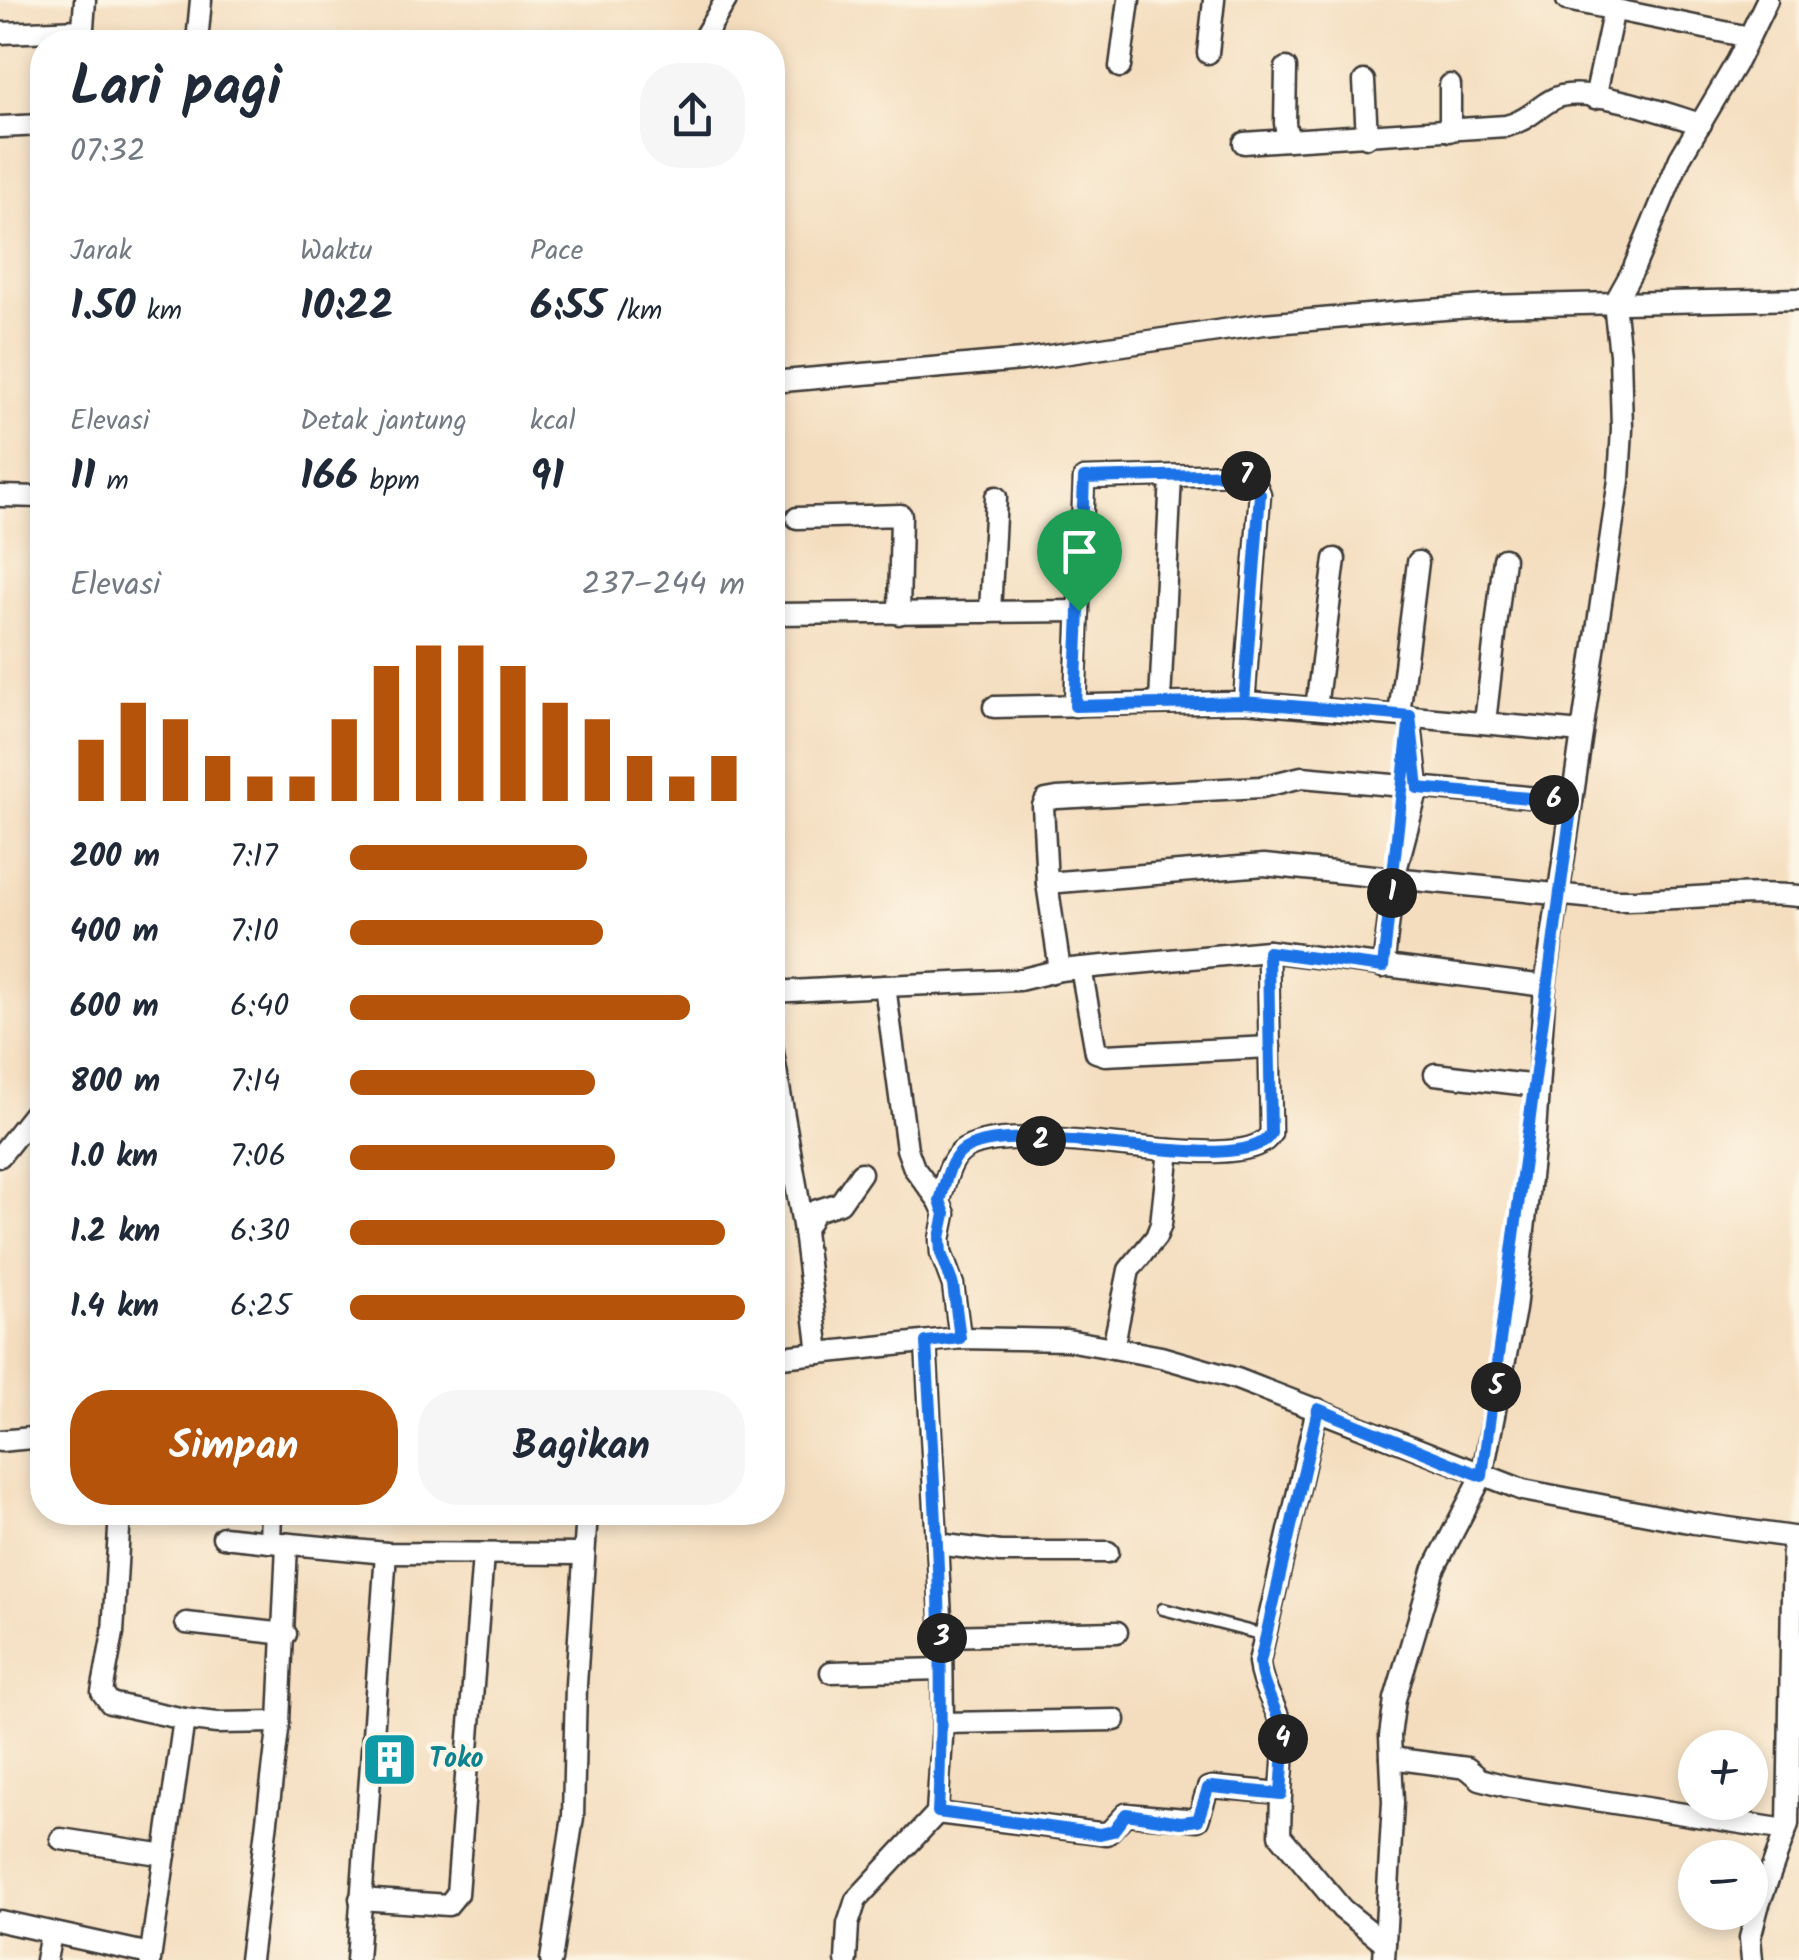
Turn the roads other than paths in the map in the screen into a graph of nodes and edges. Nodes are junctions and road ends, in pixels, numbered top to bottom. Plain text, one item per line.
1 (85, 0) edge
2 (201, 0) edge
3 (726, 0) edge
4 (1129, 0) edge
5 (1214, 0) edge
6 (1567, 0) edge
7 (1767, 0) edge
8 (1614, 9) junction
9 (82, 30) edge
10 (198, 30) edge
11 (708, 30) edge
12 (0, 33) edge
13 (30, 34) edge
14 (1749, 38) junction
15 (1208, 53) dead end
16 (1120, 67) dead end
17 (1286, 68) dead end
18 (1364, 81) dead end
19 (1450, 85) dead end
20 (1595, 98) junction
21 (1701, 124) junction
22 (30, 126) edge
23 (0, 128) edge
24 (1450, 131) junction
25 (1367, 136) junction
26 (1288, 140) junction
27 (1244, 143) dead end
28 (1799, 299) edge
29 (1614, 304) junction
30 (785, 381) edge
31 (1170, 476) junction
32 (0, 496) edge
33 (30, 497) edge
34 (996, 498) dead end
35 (796, 518) dead end
36 (1338, 564) dead end
37 (1507, 564) dead end
38 (1420, 568) dead end
39 (1079, 611) junction
40 (990, 612) junction
41 (785, 614) edge
42 (899, 614) junction
43 (1160, 702) junction
44 (1244, 702) junction
45 (1075, 706) junction
46 (994, 708) dead end
47 (1316, 708) junction
48 (1405, 716) junction
49 (1485, 722) junction
50 (1582, 732) junction
51 (1411, 788) junction
52 (1572, 802) junction
53 (1394, 878) junction
54 (1047, 884) junction
55 (1561, 892) junction
56 (1799, 896) edge
57 (1268, 952) junction
58 (1383, 967) junction
59 (1070, 969) junction
60 (885, 986) junction
61 (1545, 986) junction
62 (785, 991) edge
63 (1270, 1047) junction
64 (1435, 1074) dead end
65 (1538, 1086) junction
66 (30, 1119) edge
67 (785, 1122) edge
68 (1168, 1150) junction
69 (0, 1156) edge
70 (861, 1173) dead end
71 (940, 1201) junction
72 (804, 1231) junction
73 (960, 1338) junction
74 (926, 1342) junction
75 (1113, 1348) junction
76 (819, 1353) junction
77 (785, 1357) edge
78 (1318, 1409) junction
79 (30, 1437) edge
80 (0, 1441) edge
81 (1482, 1476) junction
82 (119, 1525) edge
83 (274, 1525) edge
84 (585, 1525) edge
85 (223, 1537) dead end
86 (1796, 1538) edge
87 (278, 1544) junction
88 (938, 1544) junction
89 (1108, 1552) dead end
90 (386, 1554) junction
91 (583, 1554) junction
92 (482, 1555) junction
93 (1163, 1609) dead end
94 (186, 1623) dead end
95 (1117, 1632) dead end
96 (286, 1634) junction
97 (942, 1636) junction
98 (1265, 1636) junction
99 (942, 1669) junction
100 (831, 1672) dead end
101 (184, 1719) junction
102 (1115, 1720) dead end
103 (279, 1722) junction
104 (942, 1723) junction
105 (1391, 1758) junction
106 (1281, 1794) junction
107 (938, 1812) junction
108 (1791, 1827) edge
109 (61, 1838) dead end
110 (165, 1855) junction
111 (360, 1898) junction
112 (0, 1921) edge
113 (51, 1934) junction
114 (1384, 1951) edge
115 (150, 1957) edge
116 (46, 1960) edge
117 (250, 1960) edge
118 (358, 1960) edge
119 (551, 1960) edge
120 (846, 1960) edge
121 (1752, 1960) edge

1 - 9 street
2 - 10 street
3 - 11 street
4 - 16 street
5 - 15 street
6 - 8 street
7 - 14 street
8 - 14 street
8 - 20 street
12 - 13 street
14 - 21 street
17 - 26 street
18 - 25 street
19 - 24 street
20 - 21 street
20 - 24 street
21 - 29 street
22 - 23 street
24 - 25 street
25 - 26 street
26 - 27 street
28 - 29 street
29 - 30 street
29 - 50 street
31 - 39 street
31 - 43 street
31 - 44 street
32 - 33 street
34 - 40 street
35 - 42 street
36 - 47 street
37 - 49 street
38 - 48 street
39 - 40 street
39 - 45 street
40 - 42 street
41 - 42 street
43 - 44 street
43 - 45 street
44 - 47 street
45 - 46 street
47 - 48 street
48 - 49 street
48 - 51 street
49 - 50 street
50 - 52 street
51 - 52 street
51 - 53 street
51 - 54 street
52 - 55 street
53 - 54 street
53 - 55 street
53 - 58 street
54 - 59 street
55 - 56 street
55 - 61 street
57 - 58 street
57 - 59 street
57 - 63 street
58 - 61 street
59 - 60 street
59 - 63 street
60 - 62 street
60 - 71 street
61 - 65 street
61 - 81 street
63 - 68 street
64 - 65 street
65 - 81 street
66 - 69 street
67 - 72 street
68 - 71 street
68 - 75 street
70 - 72 street
71 - 73 street
72 - 76 street
73 - 74 street
73 - 75 street
74 - 76 street
74 - 88 street
75 - 78 street
76 - 77 street
78 - 81 street
78 - 98 street
79 - 80 street
81 - 86 street
81 - 105 street
82 - 101 street
83 - 87 street
84 - 91 street
85 - 87 street
86 - 108 street
87 - 90 street
87 - 96 street
88 - 89 street
88 - 97 street
90 - 92 street
90 - 111 street
91 - 92 street
91 - 119 street
92 - 111 street
93 - 98 lane
94 - 96 street
95 - 97 street
96 - 103 street
97 - 99 street
98 - 106 street
99 - 100 street
99 - 104 street
101 - 103 street
101 - 110 street
102 - 104 street
103 - 117 street
104 - 107 street
105 - 108 street
105 - 114 street
106 - 107 street
106 - 114 street
107 - 120 street
108 - 121 street
109 - 110 street
110 - 115 street
111 - 118 street
112 - 113 street
113 - 115 street
113 - 116 street

